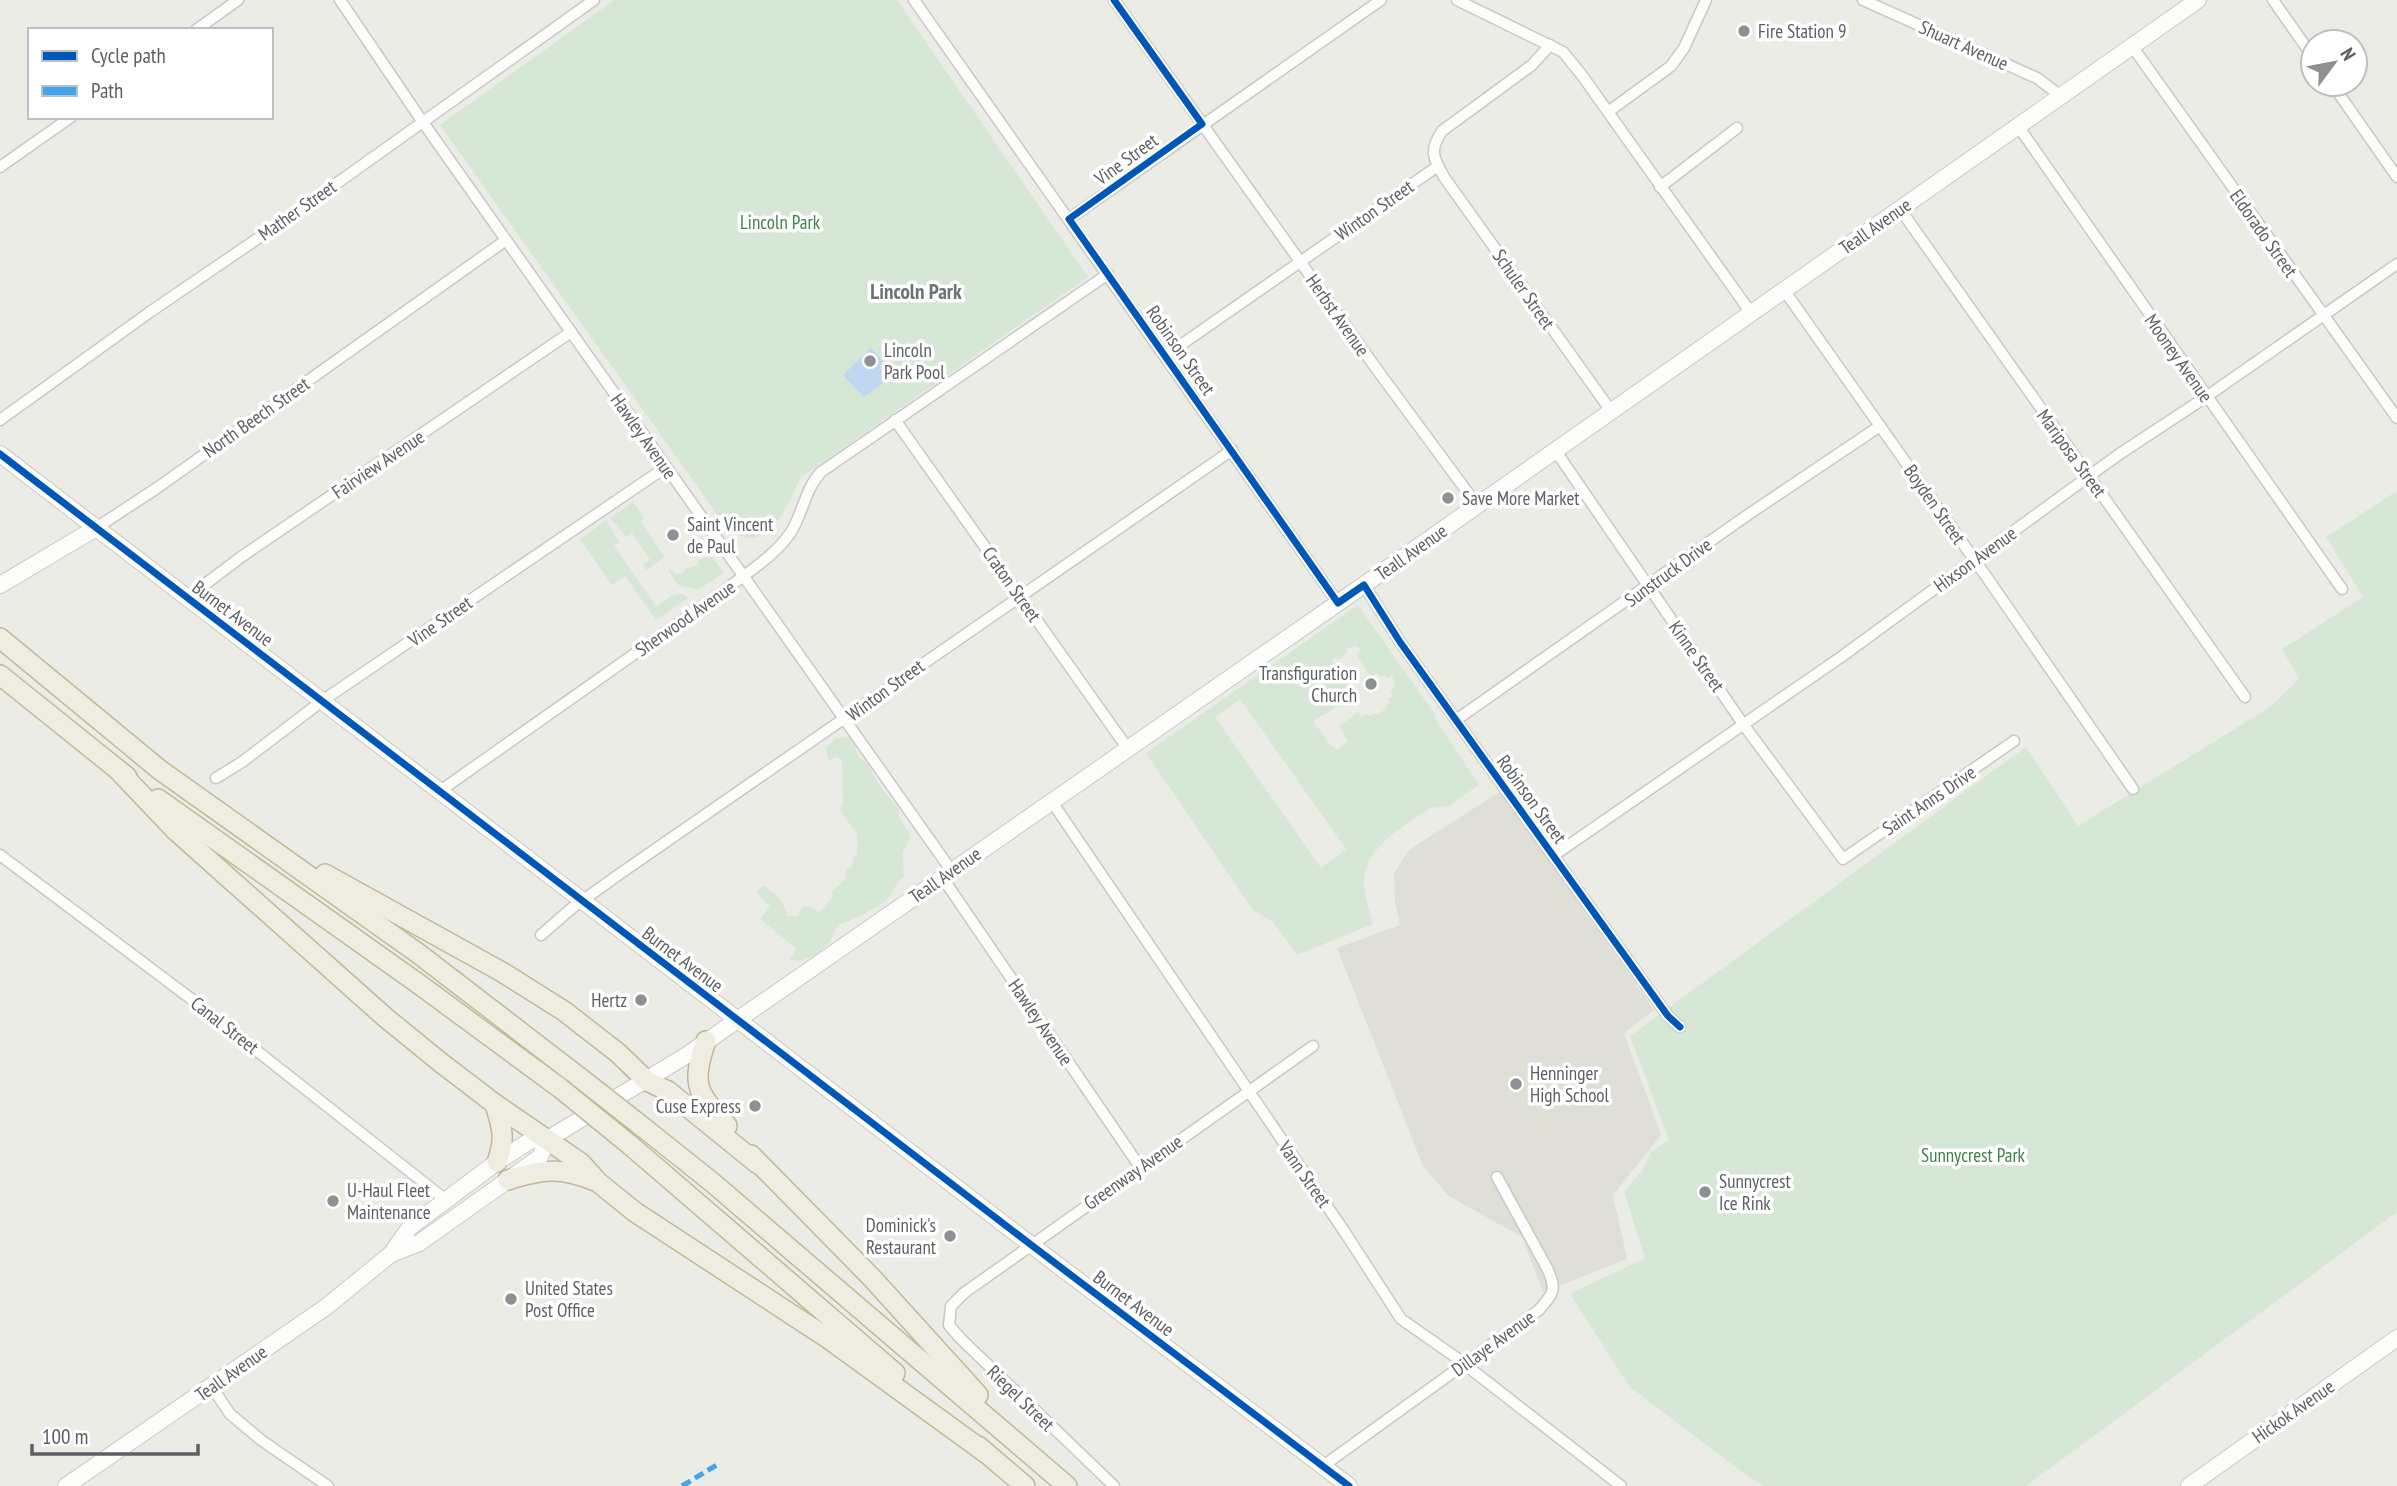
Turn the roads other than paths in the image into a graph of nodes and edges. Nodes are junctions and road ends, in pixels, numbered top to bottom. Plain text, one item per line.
1 (238, 0) edge
2 (340, 0) edge
3 (594, 0) edge
4 (914, 0) edge
5 (1115, 0) edge
6 (1381, 0) edge
7 (1457, 0) edge
8 (1706, 0) edge
9 (1863, 0) edge
10 (2198, 0) edge
11 (2273, 0) edge
12 (199, 28) edge
13 (2299, 37) edge
14 (1550, 45) junction
15 (2132, 46) junction
16 (2061, 96) junction
17 (2342, 98) edge
18 (1608, 113) junction
19 (68, 119) edge
20 (422, 121) junction
21 (1202, 124) junction
22 (2018, 126) junction
23 (1737, 128) dead end
24 (1438, 166) junction
25 (0, 167) edge
26 (2397, 177) edge
27 (1660, 187) junction
28 (1900, 209) junction
29 (1069, 219) junction
30 (506, 240) junction
31 (1301, 262) junction
32 (2397, 264) edge
33 (1108, 274) junction
34 (1784, 290) junction
35 (1751, 313) junction
36 (2323, 316) junction
37 (571, 332) junction
38 (1165, 356) junction
39 (2206, 397) junction
40 (1611, 411) junction
41 (2397, 418) edge
42 (0, 420) edge
43 (895, 420) junction
44 (1880, 426) junction
45 (1232, 450) junction
46 (1555, 450) junction
47 (0, 454) edge
48 (666, 467) junction
49 (2089, 477) junction
50 (1477, 505) junction
51 (96, 528) junction
52 (1974, 559) junction
53 (743, 577) junction
54 (0, 585) edge
55 (1364, 585) junction
56 (1648, 587) junction
57 (2342, 589) dead end
58 (1021, 596) junction
59 (187, 598) junction
60 (1338, 603) junction
61 (0, 638) edge
62 (0, 675) edge
63 (2245, 697) dead end
64 (322, 701) junction
65 (845, 719) junction
66 (1456, 720) junction
67 (1743, 724) junction
68 (2014, 741) dead end
69 (1128, 749) junction
70 (118, 770) junction
71 (216, 778) dead end
72 (2133, 789) dead end
73 (440, 792) junction
74 (1052, 802) junction
75 (258, 838) junction
76 (0, 855) edge
77 (1553, 856) junction
78 (1843, 859) joint
79 (947, 874) junction
80 (583, 902) junction
81 (541, 935) dead end
82 (737, 1020) junction
83 (1680, 1027) dead end
84 (706, 1041) junction
85 (1313, 1046) dead end
86 (648, 1081) junction
87 (1248, 1092) junction
88 (495, 1104) junction
89 (548, 1139) junction
90 (497, 1162) junction
91 (758, 1164) junction
92 (1140, 1167) junction
93 (1497, 1177) dead end
94 (508, 1180) junction
95 (599, 1183) junction
96 (446, 1200) junction
97 (1030, 1244) junction
98 (391, 1254) junction
99 (956, 1301) joint
100 (2397, 1338) edge
101 (1464, 1364) junction
102 (212, 1387) junction
103 (986, 1453) junction
104 (1032, 1455) junction
105 (1322, 1466) junction
106 (66, 1486) edge
107 (328, 1486) edge
108 (1025, 1486) edge
109 (1067, 1486) edge
110 (1114, 1486) edge
111 (1349, 1486) edge
112 (1621, 1486) edge
113 (2189, 1486) edge

1 - 12 street
2 - 20 street, Hawley Avenue
3 - 20 street, Mather Street
4 - 29 street, Robinson Street
5 - 21 street, Herbst Avenue
6 - 21 street, Vine Street
7 - 14 street
8 - 18 street
9 - 16 street, Shuart Avenue
10 - 15 street, Teall Avenue
11 - 13 street
14 - 18 street
14 - 24 street
15 - 16 street, Teall Avenue
15 - 36 street, Eldorado Street
16 - 22 street, Teall Avenue
17 - 26 street
18 - 27 street
19 - 25 street
20 - 30 street, Hawley Avenue
20 - 42 street, Mather Street
21 - 29 street, Vine Street
21 - 31 street, Herbst Avenue
22 - 28 street, Teall Avenue
22 - 39 street, Mooney Avenue
23 - 27 street
24 - 31 street, Winton Street
24 - 40 street, Schuler Street
27 - 35 street
28 - 34 street, Teall Avenue
28 - 49 street, Mariposa Street
29 - 33 street, Robinson Street
30 - 37 street, Hawley Avenue
30 - 51 street, North Beech Street
31 - 38 street, Winton Street
31 - 50 street, Herbst Avenue
32 - 36 street, Hixson Avenue
33 - 38 street, Robinson Street
33 - 43 street, Sherwood Avenue
34 - 35 street, Teall Avenue
34 - 44 street, Boyden Street
35 - 40 street, Teall Avenue
36 - 39 street, Hixson Avenue
36 - 41 street, Eldorado Street
37 - 48 street, Hawley Avenue
37 - 59 street, Fairview Avenue
38 - 45 street, Robinson Street
39 - 49 street, Hixson Avenue
39 - 57 street, Mooney Avenue
40 - 46 street, Teall Avenue
43 - 53 street, Sherwood Avenue
43 - 58 street, Craton Street
44 - 52 street, Boyden Street
44 - 56 street, Sunstruck Drive
45 - 58 street, Winton Street
45 - 60 street, Robinson Street
46 - 50 street, Teall Avenue
46 - 56 street, Kinne Street
47 - 51 street, Burnet Avenue
48 - 53 street, Hawley Avenue
48 - 64 street, Vine Street
49 - 52 street, Hixson Avenue
49 - 63 street, Mariposa Street
50 - 55 street, Teall Avenue
51 - 54 street, North Beech Street
51 - 59 street, Burnet Avenue
52 - 67 street, Hixson Avenue
52 - 72 street, Boyden Street
53 - 65 street, Hawley Avenue
53 - 73 street, Sherwood Avenue
55 - 60 street, Teall Avenue
55 - 66 street, Robinson Street
56 - 66 street, Sunstruck Drive
56 - 67 street, Kinne Street
58 - 65 street, Winton Street
58 - 69 street, Craton Street
59 - 64 street, Burnet Avenue
60 - 69 street, Teall Avenue
61 - 75 highway
62 - 70 highway
64 - 71 street, Vine Street
64 - 73 street, Burnet Avenue
65 - 79 street, Hawley Avenue
65 - 80 street, Winton Street
66 - 77 street, Robinson Street
67 - 77 street, Hixson Avenue
67 - 78 street, Kinne Street
68 - 78 street, Saint Anns Drive
69 - 74 street, Teall Avenue
70 - 88 highway
70 - 103 highway, bridge
73 - 80 street, Burnet Avenue
74 - 79 street, Teall Avenue
74 - 87 street, Vann Street
75 - 86 highway
75 - 104 highway, bridge
76 - 96 street, Canal Street
77 - 83 street, Robinson Street
79 - 82 street, Teall Avenue
79 - 92 street, Hawley Avenue
80 - 81 street, Winton Street
80 - 82 street, Burnet Avenue
82 - 84 street, Teall Avenue
82 - 97 street, Burnet Avenue
84 - 86 street, Teall Avenue
84 - 91 highway
85 - 87 street, Greenway Avenue
86 - 89 street, Teall Avenue
86 - 91 highway
87 - 92 street, Greenway Avenue
87 - 101 street, Vann Street
88 - 89 highway
88 - 90 highway
89 - 90 street, Teall Avenue
89 - 94 street, Teall Avenue
89 - 95 highway
90 - 96 street, Teall Avenue
91 - 104 highway
92 - 97 street, Greenway Avenue
93 - 101 street, Dillaye Avenue
94 - 95 highway
94 - 98 street, Teall Avenue
95 - 103 highway
96 - 98 street, Teall Avenue
97 - 99 street, Greenway Avenue
97 - 105 street, Burnet Avenue
98 - 102 street, Teall Avenue
99 - 110 street, Riegel Street
100 - 113 street, Hickok Avenue
101 - 105 street, Dillaye Avenue
101 - 112 street, Vann Street
102 - 106 street, Teall Avenue
102 - 107 street
103 - 108 highway
104 - 109 highway
105 - 111 street, Burnet Avenue

